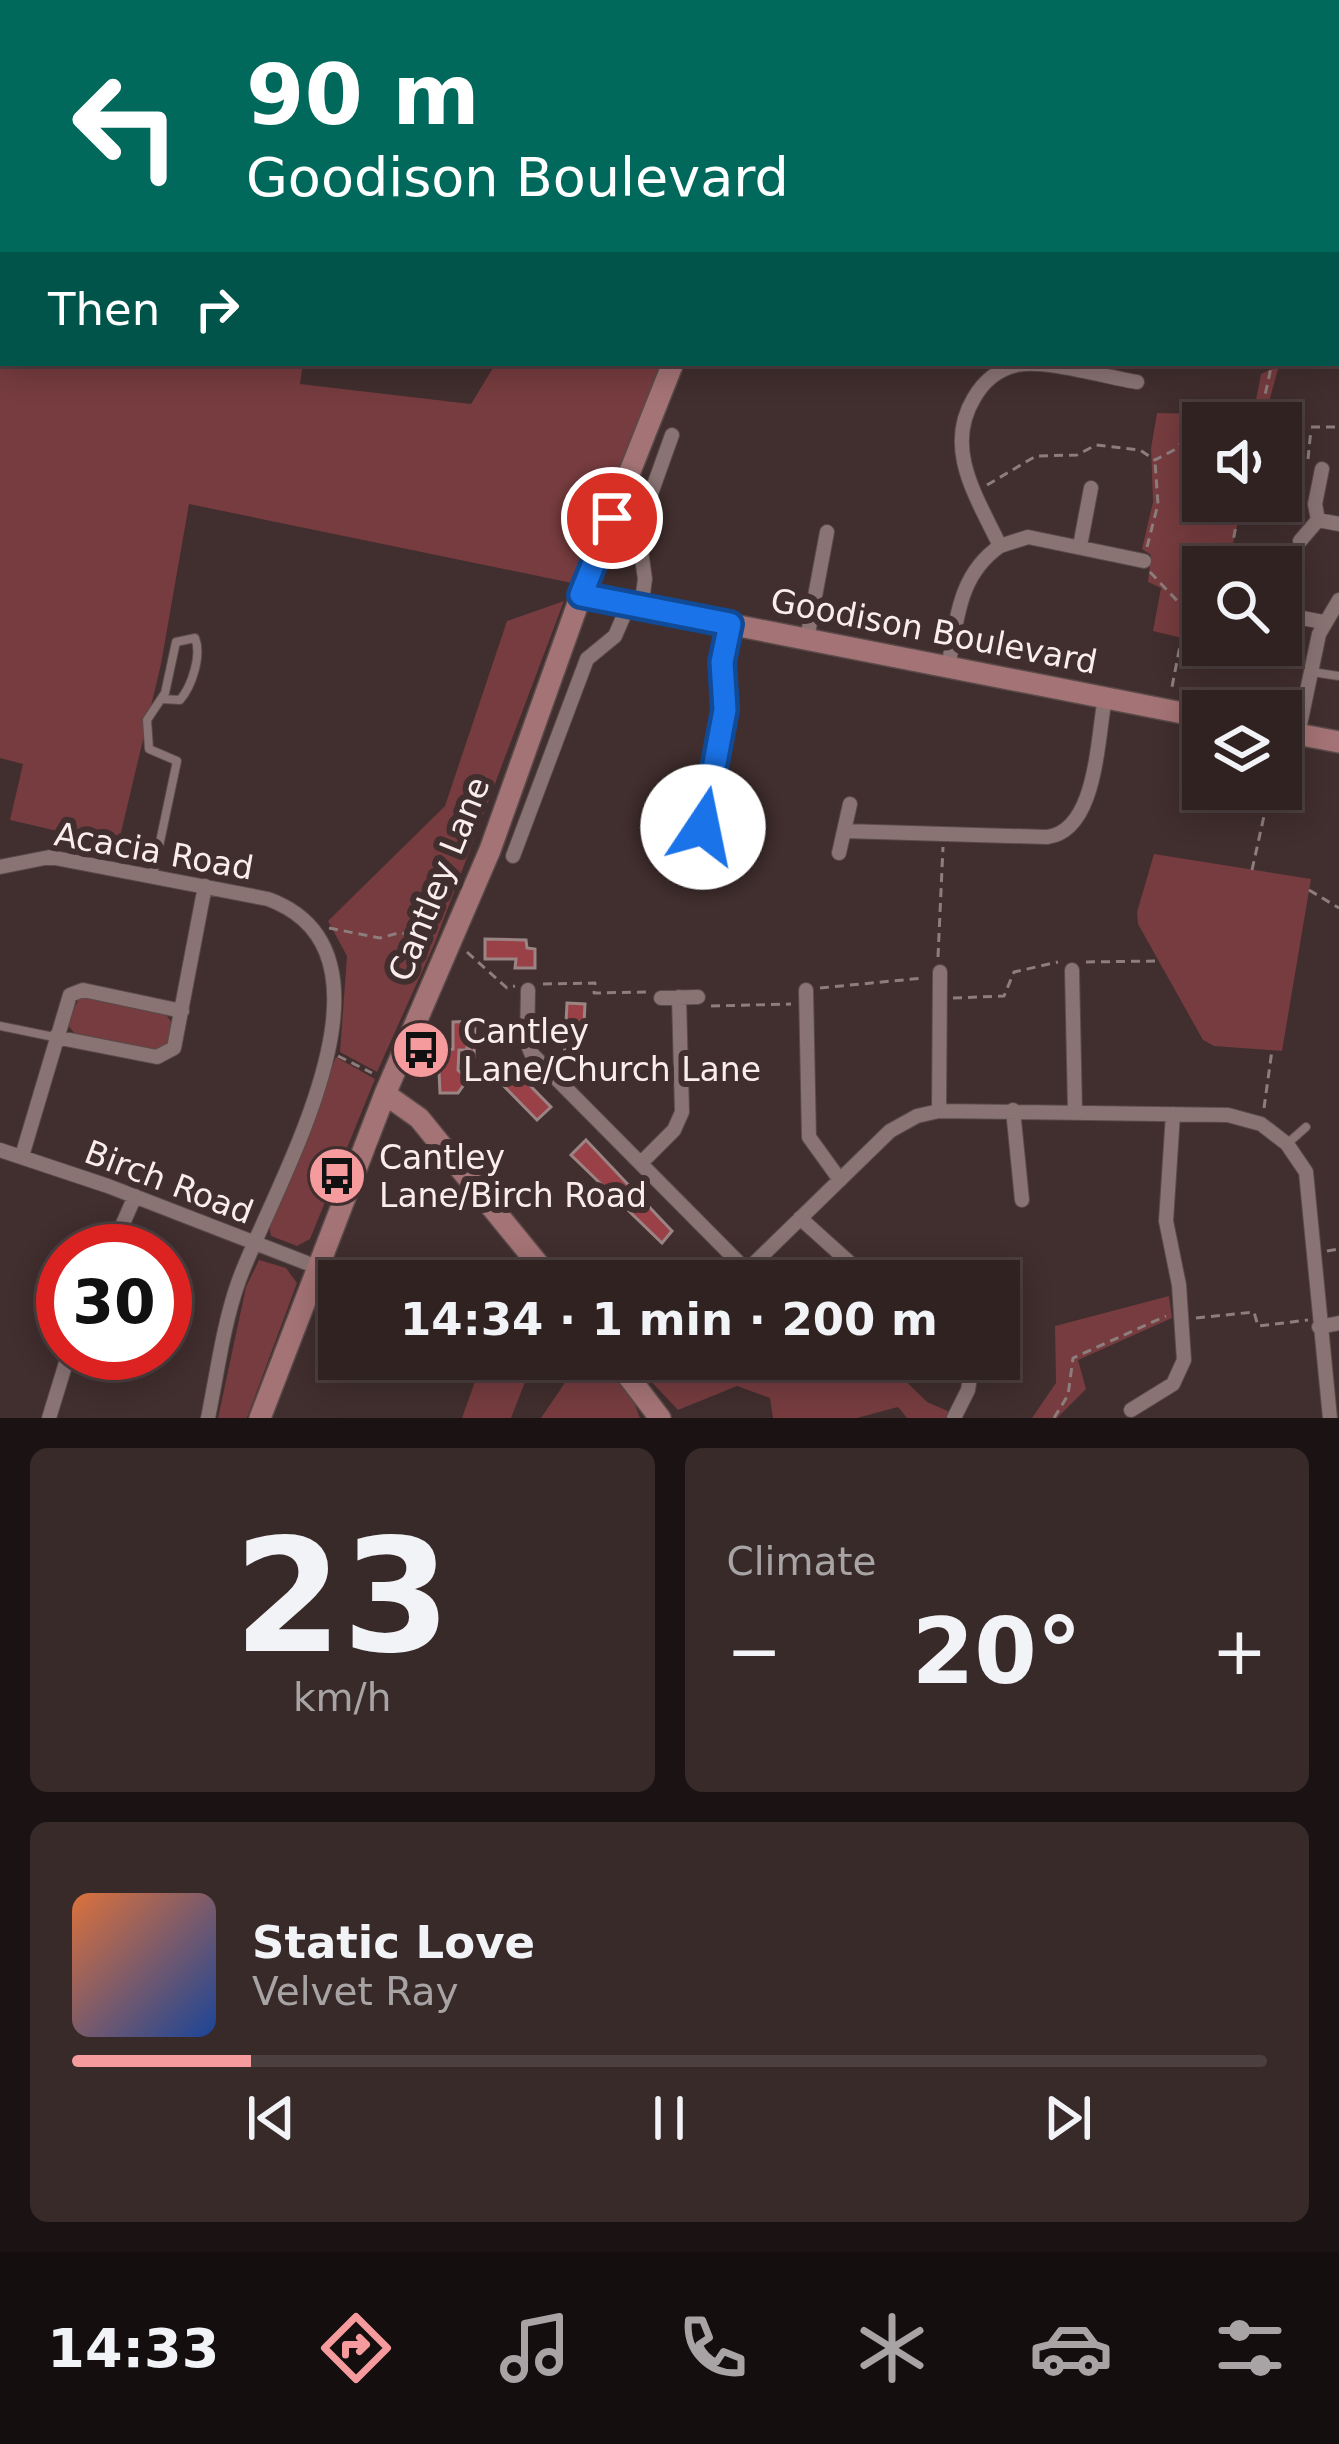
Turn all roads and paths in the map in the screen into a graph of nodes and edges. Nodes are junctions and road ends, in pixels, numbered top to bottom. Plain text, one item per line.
1 (672, 366) edge
2 (1021, 366) edge
3 (1044, 366) edge
4 (1271, 366) edge
5 (1137, 382) dead end
6 (1264, 402) edge
7 (1339, 427) edge
8 (1302, 428) edge
9 (1311, 428) junction
10 (672, 435) dead end
11 (1182, 443) edge
12 (1155, 460) junction
13 (1322, 469) joint
14 (1091, 488) dead end
15 (975, 492) junction
16 (1318, 520) junction
17 (1339, 524) edge
18 (827, 532) dead end
19 (1300, 541) dead end
20 (1000, 546) junction
21 (1080, 546) junction
22 (1144, 561) junction
23 (581, 595) junction
24 (1339, 600) edge
25 (1182, 606) edge
26 (634, 607) junction
27 (1302, 618) edge
28 (1323, 622) junction
29 (730, 624) junction
30 (1182, 635) edge
31 (807, 639) junction
32 (948, 668) junction
33 (1311, 672) junction
34 (1339, 676) edge
35 (1105, 698) junction
36 (1302, 698) edge
37 (162, 699) junction
38 (1167, 710) junction
39 (1182, 712) edge
40 (1302, 735) edge
41 (1339, 742) edge
42 (850, 804) dead end
43 (1265, 810) edge
44 (844, 831) junction
45 (943, 834) junction
46 (838, 853) dead end
47 (513, 856) dead end
48 (722, 862) dead end
49 (696, 866) junction
50 (0, 867) edge
51 (678, 869) dead end
52 (1252, 870) dead end
53 (153, 876) junction
54 (205, 886) junction
55 (1309, 890) dead end
56 (1339, 908) edge
57 (310, 927) junction
58 (452, 940) junction
59 (1157, 961) dead end
60 (1072, 970) dead end
61 (940, 972) junction
62 (528, 987) junction
63 (807, 996) junction
64 (680, 997) junction
65 (698, 997) joint
66 (662, 998) joint
67 (940, 999) junction
68 (182, 1011) junction
69 (0, 1026) edge
70 (55, 1037) junction
71 (1272, 1050) dead end
72 (331, 1053) junction
73 (388, 1089) junction
74 (1013, 1110) junction
75 (1075, 1110) junction
76 (939, 1111) junction
77 (1173, 1114) junction
78 (1262, 1124) junction
79 (1306, 1127) dead end
80 (1287, 1144) junction
81 (0, 1150) edge
82 (22, 1156) junction
83 (642, 1162) junction
84 (840, 1180) junction
85 (135, 1196) junction
86 (1022, 1200) dead end
87 (800, 1218) junction
88 (123, 1224) edge
89 (253, 1245) junction
90 (535, 1260) edge
91 (728, 1260) edge
92 (758, 1260) edge
93 (847, 1260) edge
94 (317, 1267) junction
95 (1182, 1314) junction
96 (1319, 1323) junction
97 (1339, 1323) edge
98 (60, 1380) edge
99 (970, 1380) edge
100 (633, 1381) edge
101 (1131, 1410) dead end
102 (49, 1418) edge
103 (208, 1418) edge
104 (260, 1418) edge
105 (660, 1418) edge
106 (954, 1418) edge
107 (1054, 1418) edge
108 (1330, 1418) edge

1 - 23 main road, Cantley Lane
2 - 15 street
3 - 5 street
4 - 6 path
7 - 9 path
8 - 9 path
9 - 13 path
10 - 26 street
11 - 12 path
12 - 15 path
12 - 22 path
13 - 16 street
14 - 21 street
15 - 20 street
16 - 17 street
16 - 19 street
18 - 31 street
20 - 21 street
20 - 32 street
21 - 22 street
22 - 25 path
23 - 26 main road, Goodison Boulevard
23 - 58 main road, Cantley Lane
24 - 28 street
26 - 29 main road, Goodison Boulevard
26 - 47 street, Cantley Lane
27 - 28 street
28 - 33 street
29 - 31 main road, Goodison Boulevard
29 - 49 street
30 - 38 path
31 - 32 main road, Goodison Boulevard
32 - 35 main road, Goodison Boulevard
33 - 34 lane
33 - 36 street
35 - 38 main road, Goodison Boulevard
35 - 45 street
37 - 37 lane
37 - 53 lane
38 - 39 main road, Goodison Boulevard
40 - 41 main road
42 - 44 street
43 - 52 path
44 - 45 street
44 - 46 street
45 - 61 path
48 - 49 street
49 - 51 street
50 - 53 street, Acacia Road
53 - 54 street, Acacia Road
54 - 57 street, Acacia Road
54 - 68 street
55 - 56 path
57 - 58 path
57 - 72 street
58 - 62 path
58 - 73 main road, Cantley Lane
59 - 67 path
60 - 75 street
61 - 63 path
61 - 67 street
62 - 66 path
62 - 83 street
63 - 65 path
63 - 84 street
64 - 65 street
64 - 66 street
64 - 83 street
67 - 76 street
68 - 70 street
68 - 70 street
69 - 70 lane
70 - 82 street
71 - 78 path
72 - 73 path
72 - 89 street
73 - 90 main road
73 - 94 main road, Cantley Lane
74 - 75 street
74 - 76 street
74 - 86 street
75 - 77 street
76 - 84 street
77 - 78 street
77 - 95 street
78 - 80 street
79 - 80 lane
80 - 96 street
81 - 82 street, Birch Road
82 - 85 street, Birch Road
83 - 91 street
84 - 87 street
85 - 88 street
85 - 89 street, Birch Road
87 - 92 street
87 - 93 street
89 - 94 street, Birch Road
89 - 103 street
94 - 104 main road, Cantley Lane
95 - 96 path
95 - 101 street
95 - 107 path
96 - 97 street
96 - 108 street
98 - 102 street
99 - 106 street
100 - 105 main road

